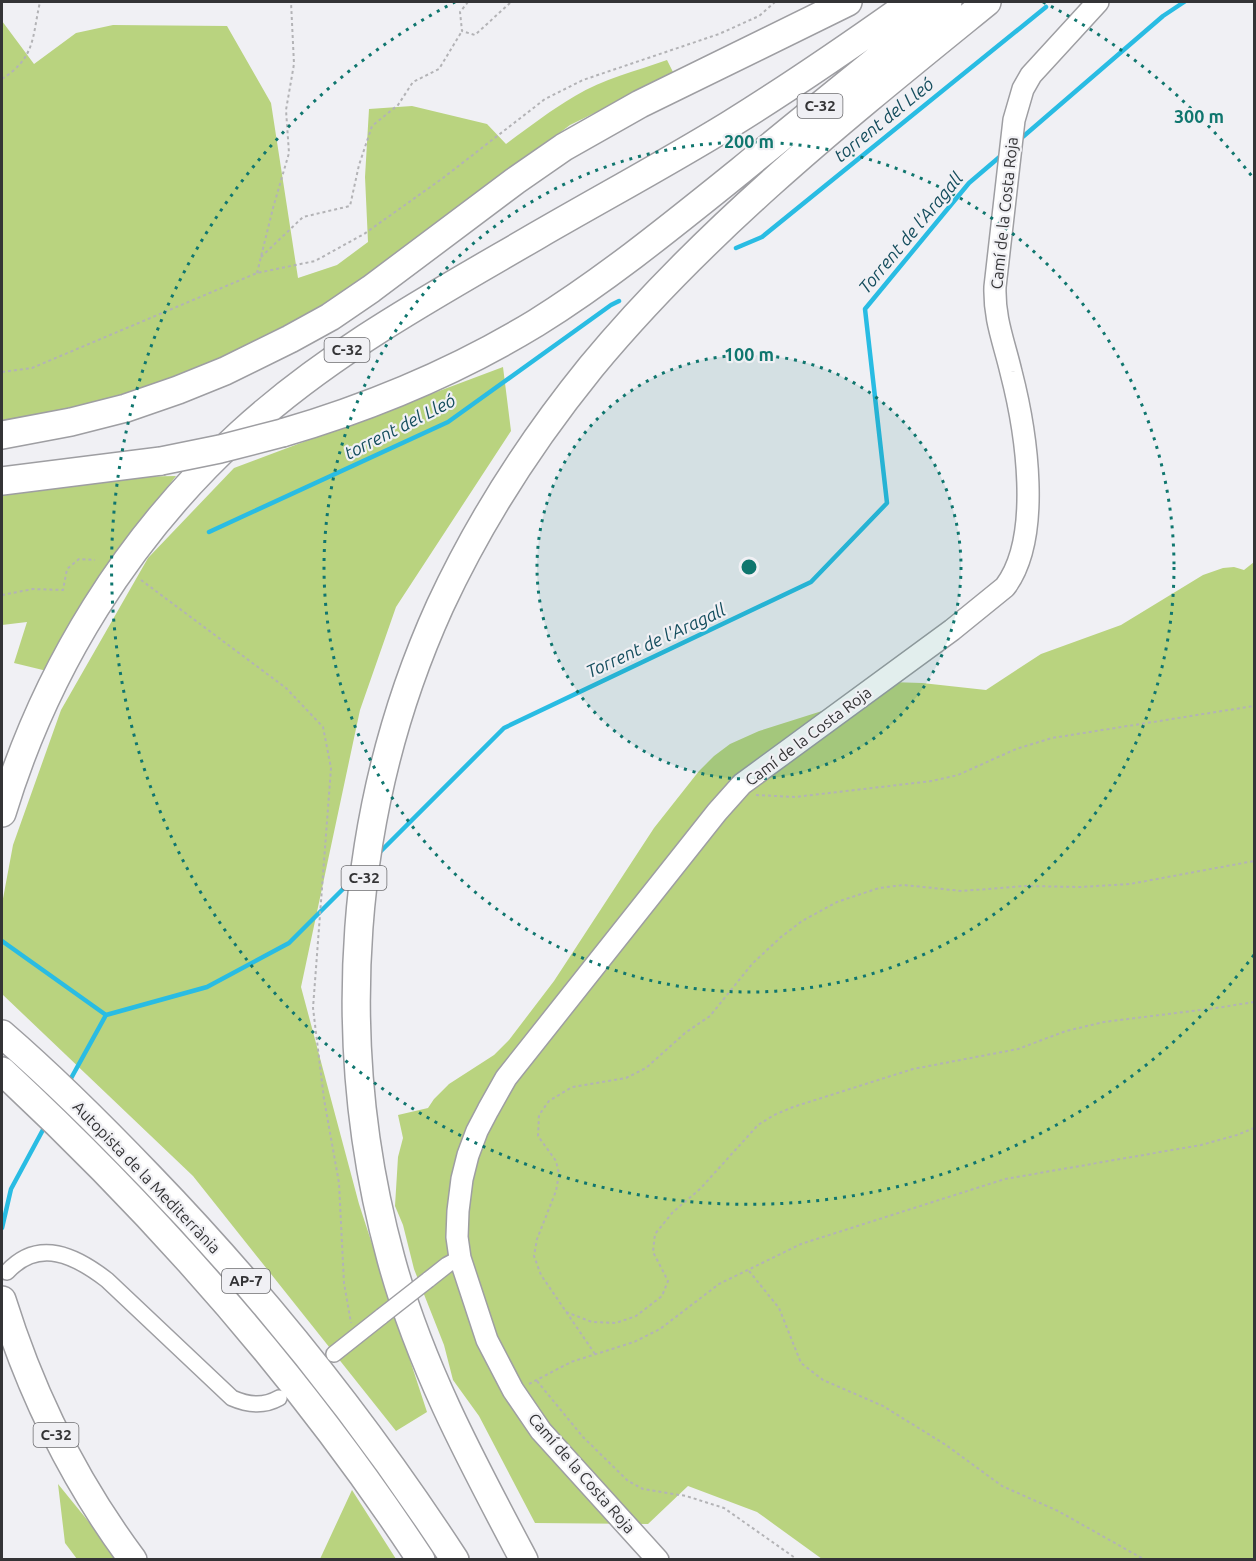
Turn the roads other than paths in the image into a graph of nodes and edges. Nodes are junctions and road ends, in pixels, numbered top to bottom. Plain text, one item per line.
1 (848, 2) edge
2 (912, 2) edge
3 (948, 2) edge
4 (987, 2) edge
5 (1098, 2) edge
6 (2, 435) edge
7 (2, 481) edge
8 (2, 813) edge
9 (2, 1034) edge
10 (2, 1071) edge
11 (460, 1258) junction
12 (8, 1272) dead end
13 (2, 1300) edge
14 (334, 1354) dead end
15 (279, 1398) dead end
16 (133, 1560) edge
17 (421, 1560) edge
18 (455, 1560) edge
19 (524, 1560) edge
20 (658, 1560) edge

1 - 6 highway, C-32
2 - 8 highway, C-32
3 - 7 highway, C-32, bridge
4 - 19 highway, C-32
5 - 11 street, Camí de la Costa Roja
9 - 18 highway, Autopista de la Mediterrània / AP-7
10 - 17 highway, Autopista de la Mediterrània / AP-7
11 - 14 street, bridge
11 - 20 street, Camí de la Costa Roja
12 - 15 street
13 - 16 highway, C-32

